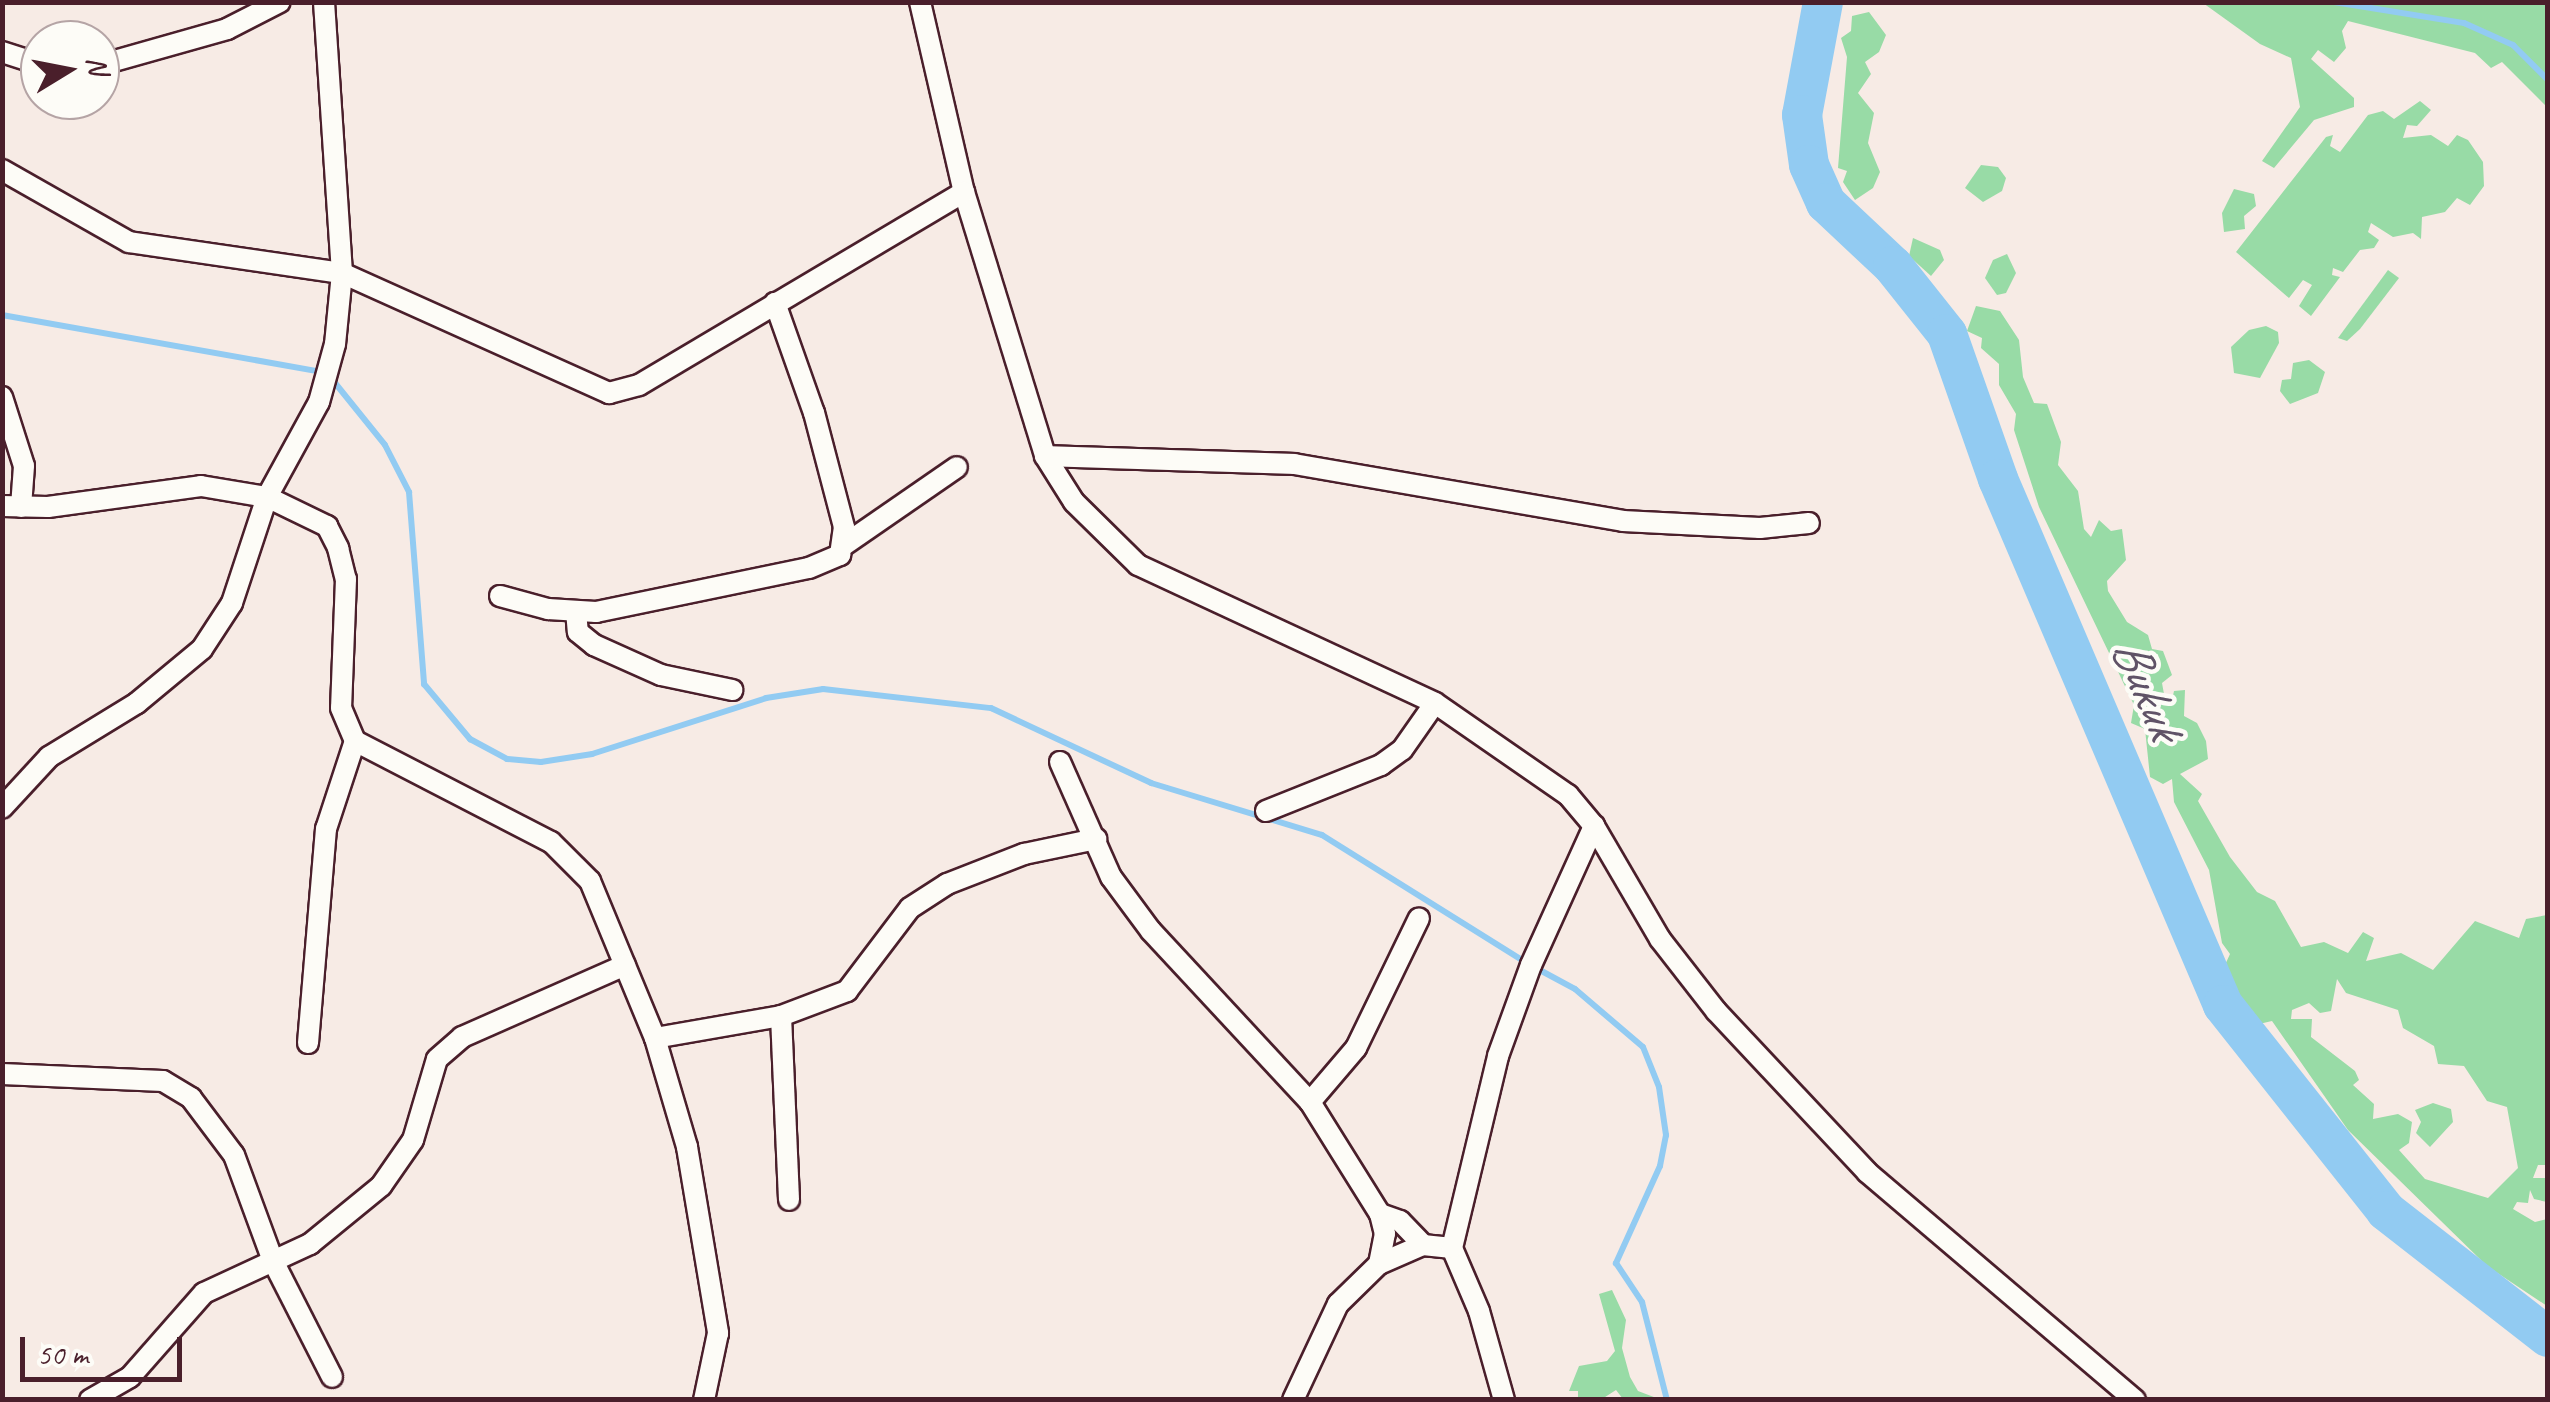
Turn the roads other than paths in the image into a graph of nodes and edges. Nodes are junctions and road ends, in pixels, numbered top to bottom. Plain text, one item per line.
1 (280, 2) edge
2 (324, 2) edge
3 (920, 2) edge
4 (120, 59) edge
5 (2, 170) edge
6 (964, 192) junction
7 (342, 273) junction
8 (775, 303) junction
9 (2, 397) edge
10 (1045, 456) junction
11 (957, 466) dead end
12 (267, 497) junction
13 (12, 507) edge
14 (1809, 523) dead end
15 (844, 545) junction
16 (500, 596) dead end
17 (576, 610) junction
18 (732, 690) dead end
19 (1436, 703) junction
20 (356, 741) junction
21 (1060, 762) dead end
22 (2, 808) edge
23 (1266, 811) dead end
24 (1594, 826) junction
25 (1096, 839) junction
26 (1419, 918) dead end
27 (625, 965) junction
28 (781, 1016) junction
29 (655, 1038) junction
30 (308, 1043) dead end
31 (2, 1074) edge
32 (1310, 1102) junction
33 (789, 1200) dead end
34 (1380, 1214) junction
35 (1424, 1246) junction
36 (1452, 1248) junction
37 (273, 1262) junction
38 (1379, 1264) junction
39 (332, 1377) dead end
40 (90, 1400) edge
41 (704, 1400) edge
42 (1293, 1400) edge
43 (1504, 1400) edge
44 (2134, 1400) edge

1 - 4 street
2 - 7 street
3 - 6 street
5 - 7 street
6 - 8 street
6 - 10 street
7 - 8 street
7 - 12 street
8 - 15 street
9 - 13 street
10 - 14 street
10 - 19 street
11 - 15 street
12 - 13 street
12 - 20 street
12 - 22 street
15 - 17 street
16 - 17 street
17 - 18 street
19 - 23 street
19 - 24 street
20 - 27 street
20 - 30 street
21 - 25 street
24 - 36 street
24 - 44 street
25 - 28 street
25 - 32 street
26 - 32 street
27 - 29 street
27 - 37 street
28 - 29 street
28 - 33 street
29 - 41 street
31 - 37 street
32 - 34 street
34 - 35 street
34 - 38 street
35 - 36 street
35 - 38 street
36 - 43 street
37 - 39 street
37 - 40 street
38 - 42 street

